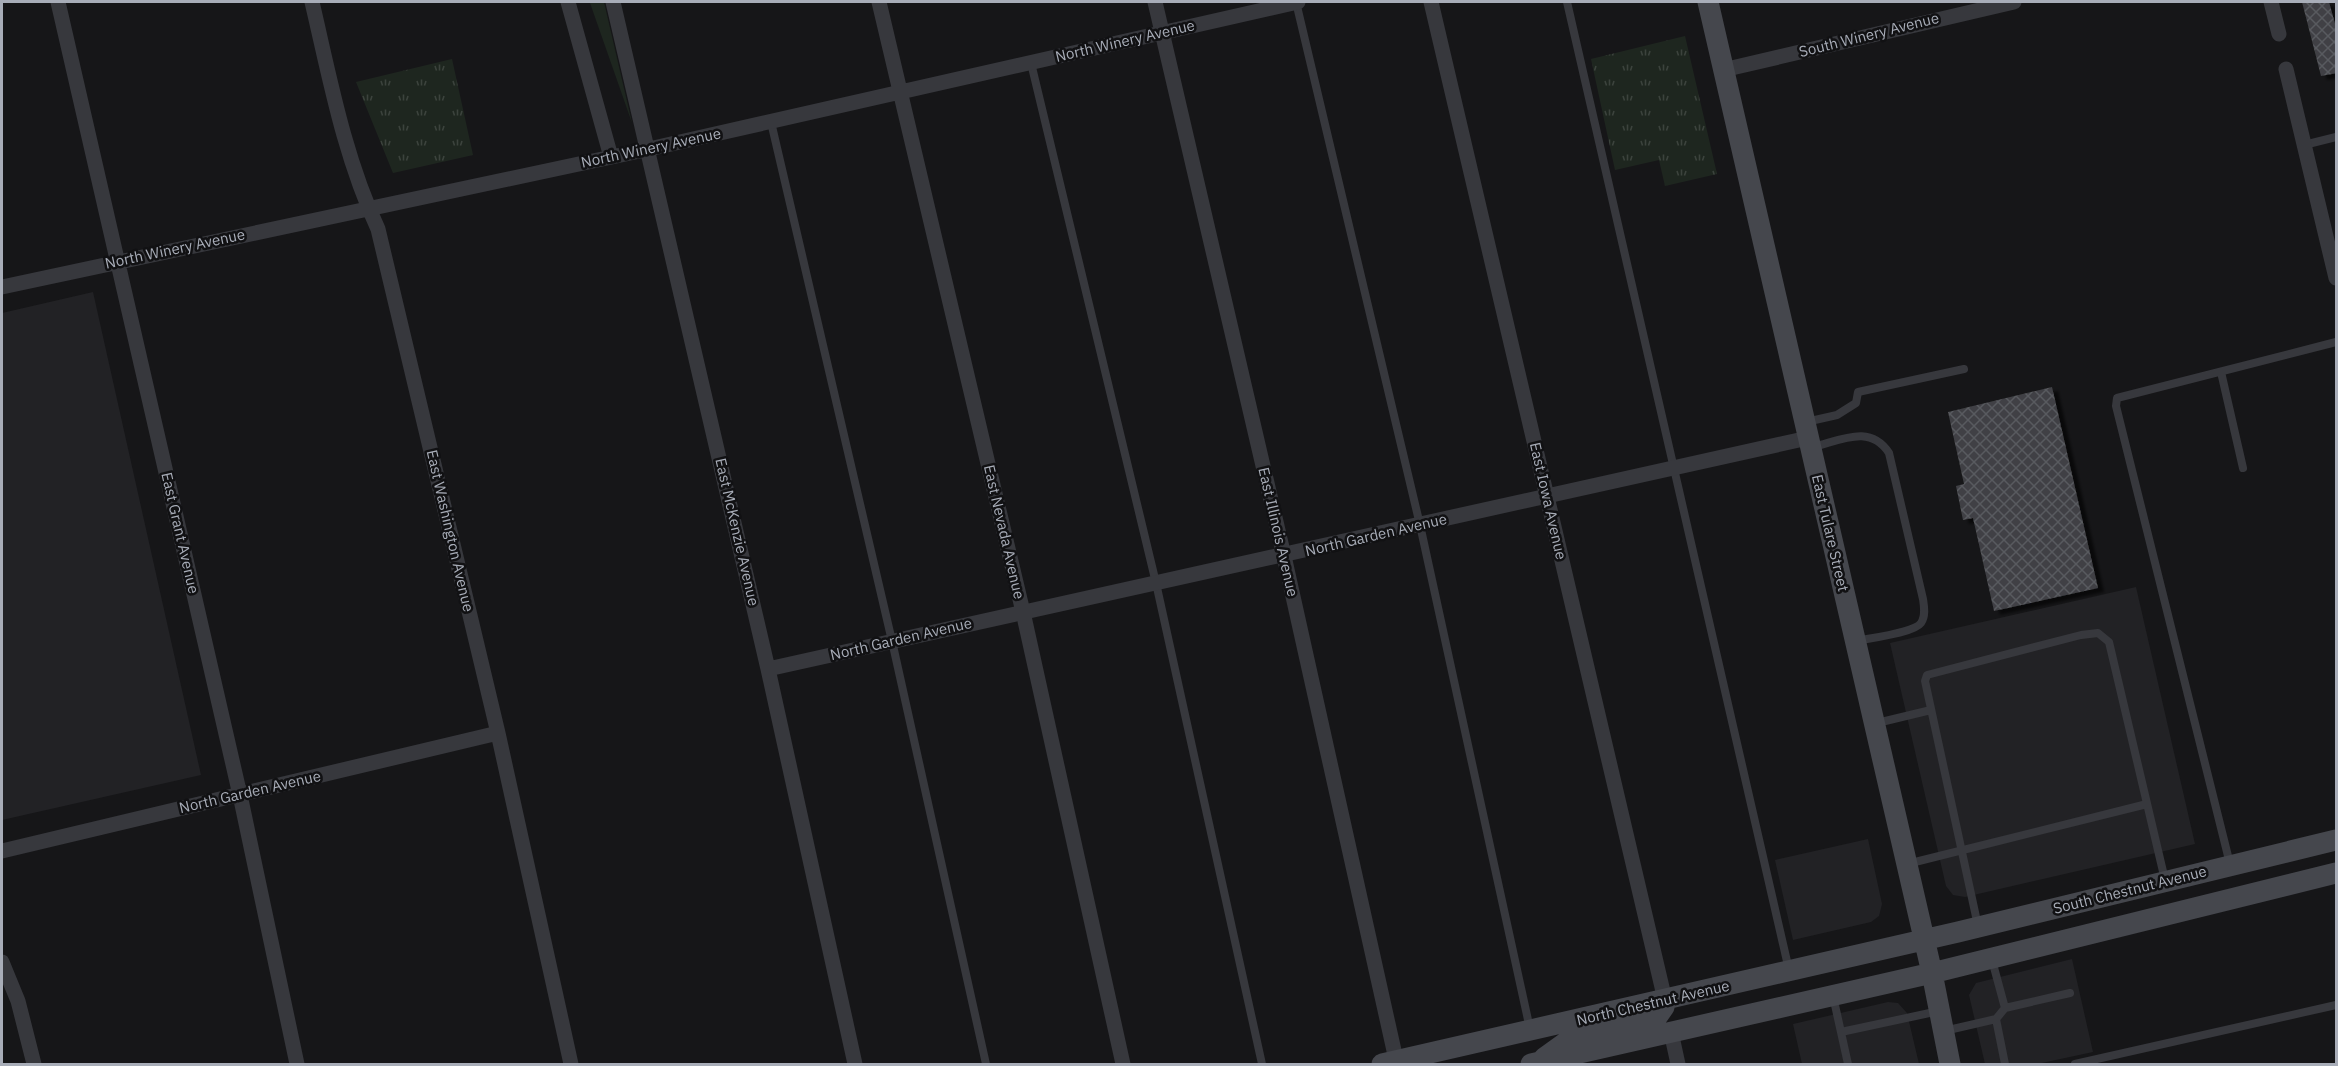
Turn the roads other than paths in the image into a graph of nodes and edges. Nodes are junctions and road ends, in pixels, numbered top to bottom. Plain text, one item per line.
1 (58, 2) edge
2 (312, 2) edge
3 (568, 2) edge
4 (613, 2) edge
5 (879, 2) edge
6 (1155, 2) edge
7 (1296, 2) edge
8 (1431, 2) edge
9 (1567, 2) edge
10 (1708, 2) edge
11 (2014, 2) edge
12 (2271, 2) edge
13 (1946, 9) edge
14 (1162, 33) junction
15 (2279, 34) dead end
16 (1031, 63) junction
17 (2286, 69) dead end
18 (1723, 70) junction
19 (900, 92) junction
20 (771, 122) junction
21 (2337, 137) edge
22 (2304, 145) junction
23 (649, 149) junction
24 (611, 157) junction
25 (369, 210) junction
26 (118, 261) junction
27 (2337, 278) edge
28 (2, 287) edge
29 (2337, 342) edge
30 (1964, 369) dead end
31 (2221, 372) junction
32 (1808, 436) junction
33 (2244, 468) dead end
34 (1675, 469) junction
35 (1547, 495) junction
36 (1420, 525) junction
37 (1284, 556) junction
38 (1156, 584) junction
39 (1023, 612) junction
40 (892, 641) junction
41 (1855, 641) junction
42 (768, 669) junction
43 (1931, 710) junction
44 (1874, 723) junction
45 (498, 733) junction
46 (240, 795) junction
47 (2147, 804) junction
48 (2337, 840) edge
49 (1962, 850) junction
50 (2, 851) edge
51 (1906, 864) junction
52 (2230, 866) junction
53 (2337, 873) edge
54 (2165, 882) junction
55 (1979, 927) junction
56 (1924, 940) junction
57 (1992, 958) junction
58 (2, 962) edge
59 (1789, 972) junction
60 (1932, 973) junction
61 (2070, 993) dead end
62 (1833, 995) junction
63 (1665, 1000) junction
64 (2337, 1005) edge
65 (2005, 1008) junction
66 (1996, 1019) junction
67 (1942, 1021) junction
68 (1531, 1030) junction
69 (1671, 1032) junction
70 (1841, 1032) junction
71 (1392, 1063) edge
72 (1535, 1064) edge
73 (34, 1065) edge
74 (297, 1065) edge
75 (571, 1065) edge
76 (855, 1065) edge
77 (986, 1065) edge
78 (1123, 1065) edge
79 (1262, 1065) edge
80 (1678, 1065) edge
81 (1848, 1065) edge
82 (1950, 1065) edge
83 (2005, 1065) edge
84 (2075, 1065) edge

1 - 26 street, East Grant Avenue
2 - 25 street, East Washington Avenue
3 - 24 street
4 - 23 street, East McKenzie Avenue
5 - 19 street, East Nevada Avenue
6 - 14 street, East Illinois Avenue
7 - 14 street, North Winery Avenue
7 - 36 lane
8 - 35 street, East Iowa Avenue
9 - 34 lane
10 - 18 main road, East Tulare Street
11 - 13 street, South Winery Avenue
12 - 15 street
13 - 18 street, South Winery Avenue
14 - 16 street, North Winery Avenue
14 - 37 street, East Illinois Avenue
16 - 19 street, North Winery Avenue
16 - 38 lane
17 - 22 street
18 - 32 main road, East Tulare Street
19 - 20 street, North Winery Avenue
19 - 39 street, East Nevada Avenue
20 - 23 street, North Winery Avenue
20 - 40 lane
21 - 22 lane
22 - 27 street
23 - 24 street, North Winery Avenue
23 - 42 street, East McKenzie Avenue
24 - 25 street, North Winery Avenue
25 - 26 street, North Winery Avenue
25 - 45 street, East Washington Avenue
26 - 28 street, North Winery Avenue
26 - 46 street, East Grant Avenue
29 - 31 lane
30 - 32 lane
31 - 33 lane
31 - 52 lane
32 - 34 street, North Garden Avenue
32 - 41 main road, East Tulare Street
32 - 41 lane
34 - 35 street, North Garden Avenue
34 - 59 lane
35 - 36 street, North Garden Avenue
35 - 63 street, East Iowa Avenue
36 - 37 street, North Garden Avenue
36 - 68 lane
37 - 38 street, North Garden Avenue
37 - 71 street, East Illinois Avenue
38 - 39 street, North Garden Avenue
38 - 79 lane
39 - 40 street, North Garden Avenue
39 - 78 street, East Nevada Avenue
40 - 42 street, North Garden Avenue
40 - 77 lane
41 - 44 main road, East Tulare Street
42 - 76 street, East McKenzie Avenue
43 - 44 lane
43 - 47 lane
43 - 49 lane
44 - 51 main road, East Tulare Street
45 - 46 street, North Garden Avenue
45 - 75 street, East Washington Avenue
46 - 50 street, North Garden Avenue
46 - 74 street, East Grant Avenue
47 - 49 lane
47 - 54 lane
48 - 52 main road, South Chestnut Avenue
49 - 51 lane
49 - 55 lane
51 - 56 main road, East Tulare Street
52 - 54 main road, South Chestnut Avenue
53 - 57 main road
54 - 55 main road, South Chestnut Avenue
55 - 56 main road, South Chestnut Avenue
56 - 59 main road, North Chestnut Avenue
56 - 60 main road, East Tulare Street
57 - 60 main road
57 - 65 lane
58 - 73 street
59 - 63 main road, North Chestnut Avenue
60 - 62 main road
60 - 67 main road, East Tulare Street
61 - 65 lane
62 - 69 main road
62 - 70 lane
63 - 68 main road, North Chestnut Avenue
63 - 72 main road
64 - 84 lane
65 - 66 lane
66 - 67 lane
66 - 83 lane
67 - 70 lane
67 - 82 main road, East Tulare Street
68 - 71 main road, North Chestnut Avenue
69 - 72 main road
69 - 80 street
70 - 81 lane

